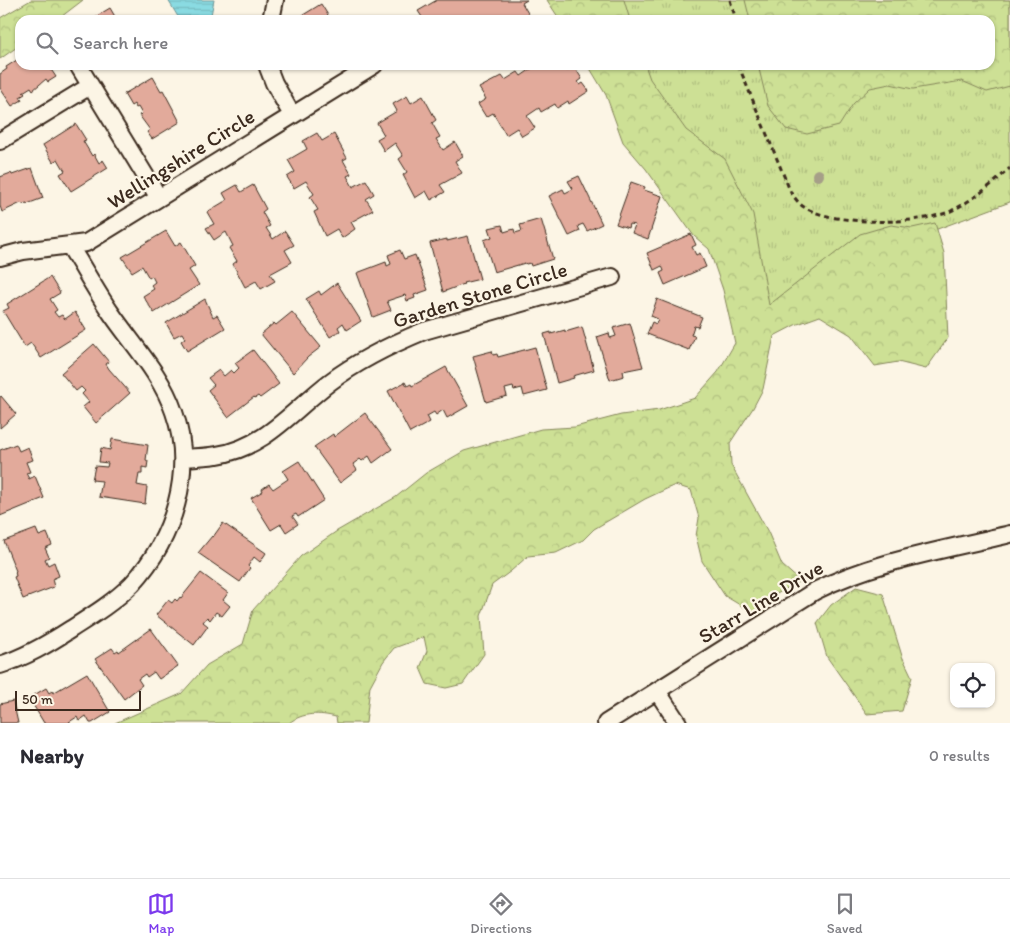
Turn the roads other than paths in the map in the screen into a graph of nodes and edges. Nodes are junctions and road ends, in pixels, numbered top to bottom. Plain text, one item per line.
1 (275, 0) edge
2 (272, 15) edge
3 (81, 70) edge
4 (269, 70) edge
5 (366, 70) edge
6 (90, 86) junction
7 (292, 115) junction
8 (0, 141) edge
9 (159, 198) junction
10 (69, 245) junction
11 (0, 257) edge
12 (612, 277) dead end
13 (183, 458) junction
14 (1010, 534) edge
15 (0, 664) edge
16 (657, 691) junction
17 (606, 723) edge
18 (678, 723) edge

1 - 2 street
3 - 6 street
4 - 7 street
5 - 7 street, Wellingshire Circle
6 - 8 street
6 - 9 street
7 - 9 street, Wellingshire Circle
9 - 10 street, Wellingshire Circle
10 - 11 street, Wellingshire Circle
10 - 13 street
12 - 13 street, Garden Stone Circle
13 - 15 street
14 - 16 street, Starr Line Drive
16 - 17 street, Starr Line Drive
16 - 18 street

